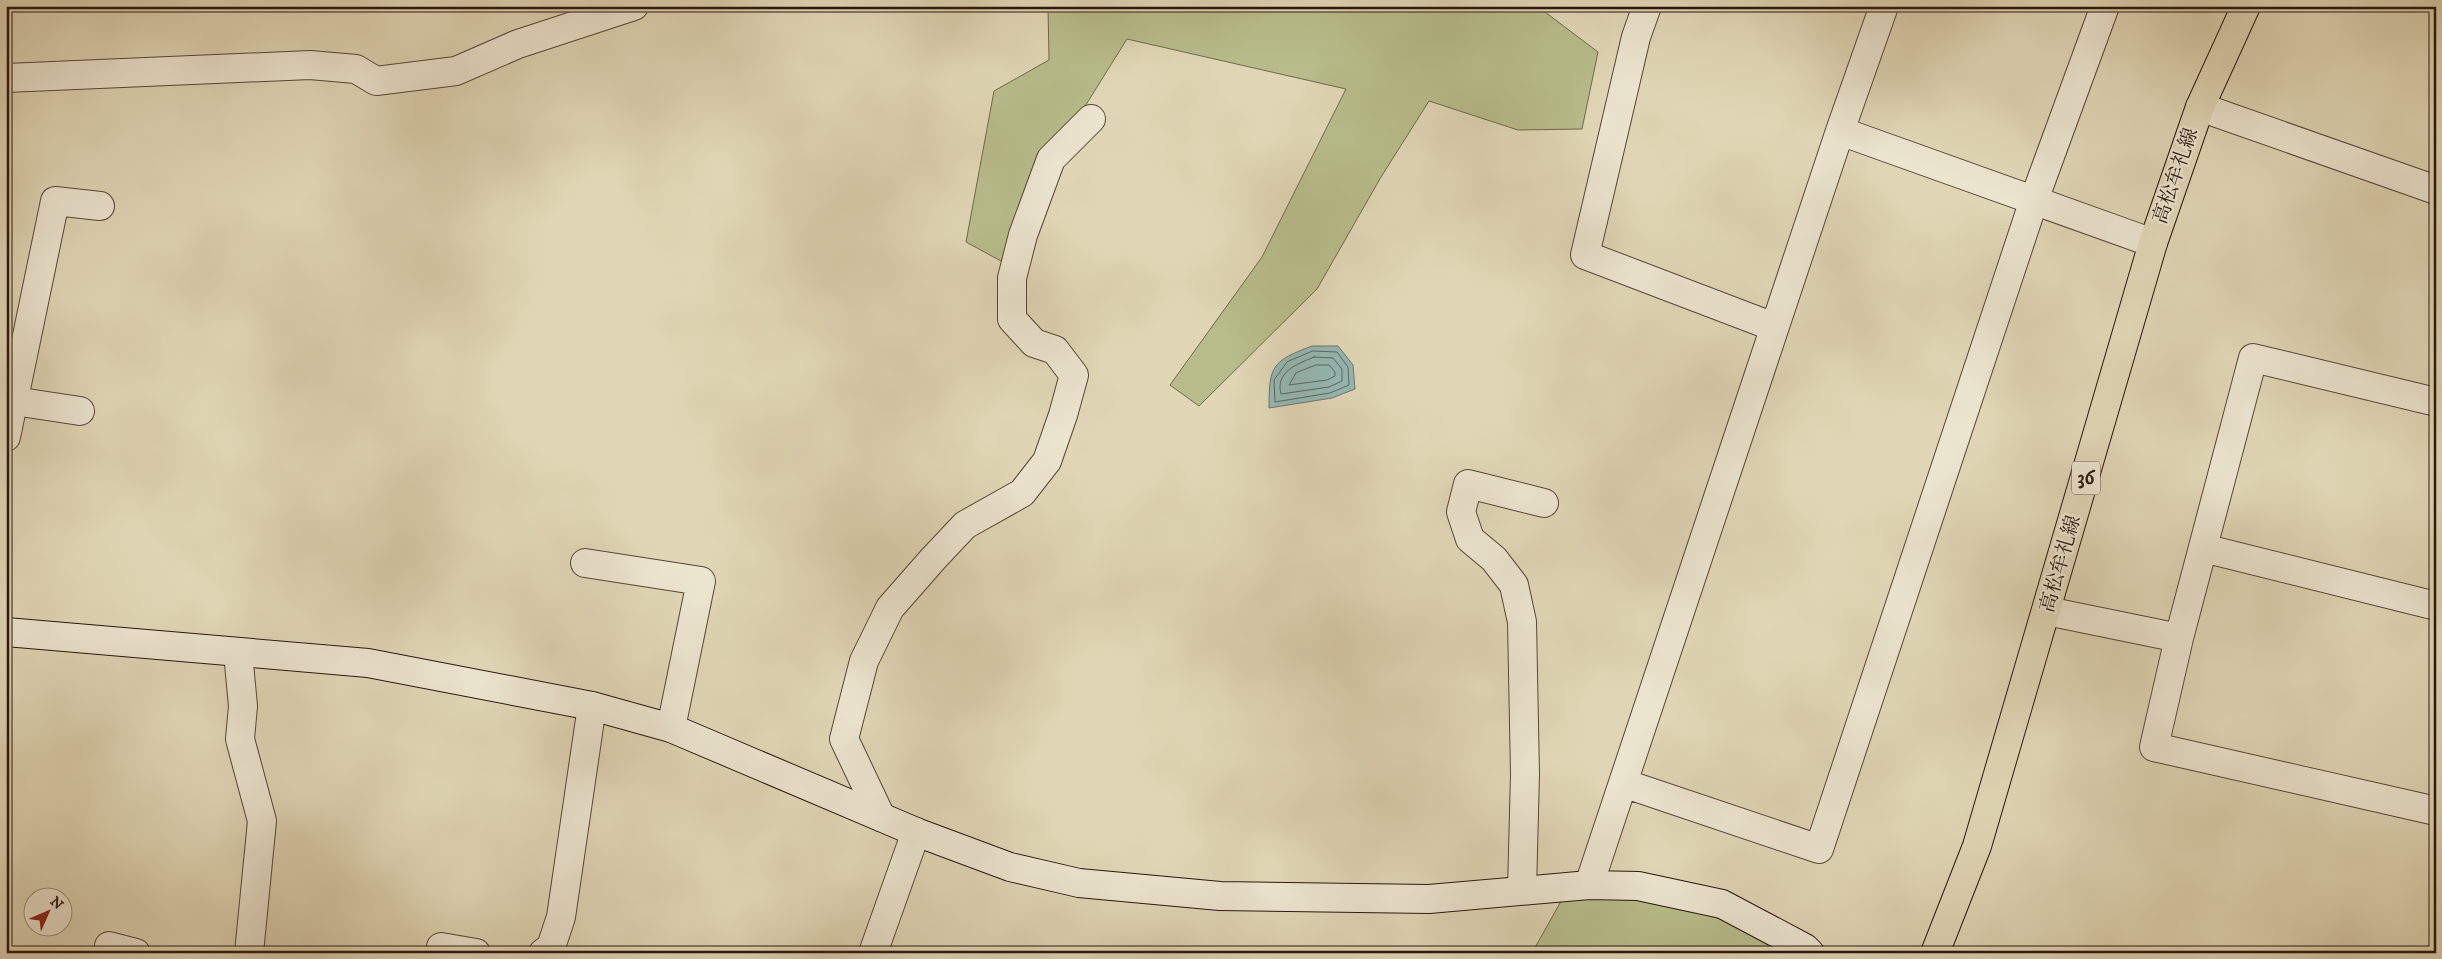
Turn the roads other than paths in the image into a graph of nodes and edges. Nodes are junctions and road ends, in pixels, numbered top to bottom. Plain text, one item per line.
1 (634, 6) edge
2 (1647, 6) edge
3 (1884, 6) edge
4 (2105, 6) edge
5 (2246, 6) edge
6 (6, 78) edge
7 (2200, 107) junction
8 (1091, 119) dead end
9 (1840, 131) junction
10 (2436, 190) edge
11 (2034, 200) junction
12 (100, 206) dead end
13 (2153, 242) junction
14 (1774, 327) junction
15 (14, 401) junction
16 (2436, 402) edge
17 (80, 411) dead end
18 (6, 437) edge
19 (1544, 503) dead end
20 (2203, 548) junction
21 (585, 564) dead end
22 (2436, 606) edge
23 (2047, 610) junction
24 (6, 632) edge
25 (2179, 638) junction
26 (238, 653) junction
27 (592, 706) junction
28 (670, 728) junction
29 (1623, 783) junction
30 (2436, 811) edge
31 (881, 817) junction
32 (916, 832) junction
33 (1589, 884) junction
34 (1522, 890) junction
35 (441, 947) dead end
36 (108, 953) edge
37 (136, 953) edge
38 (249, 953) edge
39 (476, 953) edge
40 (542, 953) edge
41 (873, 953) edge
42 (1810, 953) edge
43 (1935, 953) edge

1 - 6 street
2 - 14 street
3 - 9 street
4 - 11 street
5 - 7 main road, 高松牟礼線 / 36
7 - 10 street
7 - 13 main road, 高松牟礼線 / 36
8 - 31 street
9 - 11 street
9 - 14 street
11 - 13 street
11 - 29 street
12 - 15 street
13 - 23 main road, 高松牟礼線 / 36
14 - 29 street
15 - 17 street
15 - 18 street
16 - 20 street
19 - 34 street
20 - 22 street
20 - 25 street
21 - 28 street
23 - 25 street
23 - 43 main road, 高松牟礼線 / 36
24 - 26 street
25 - 30 street
26 - 27 street
26 - 38 street
27 - 28 street
27 - 40 street
28 - 31 street
29 - 33 street
31 - 32 street
32 - 34 street
32 - 41 street
33 - 34 street
33 - 42 street
35 - 39 street
36 - 37 street

